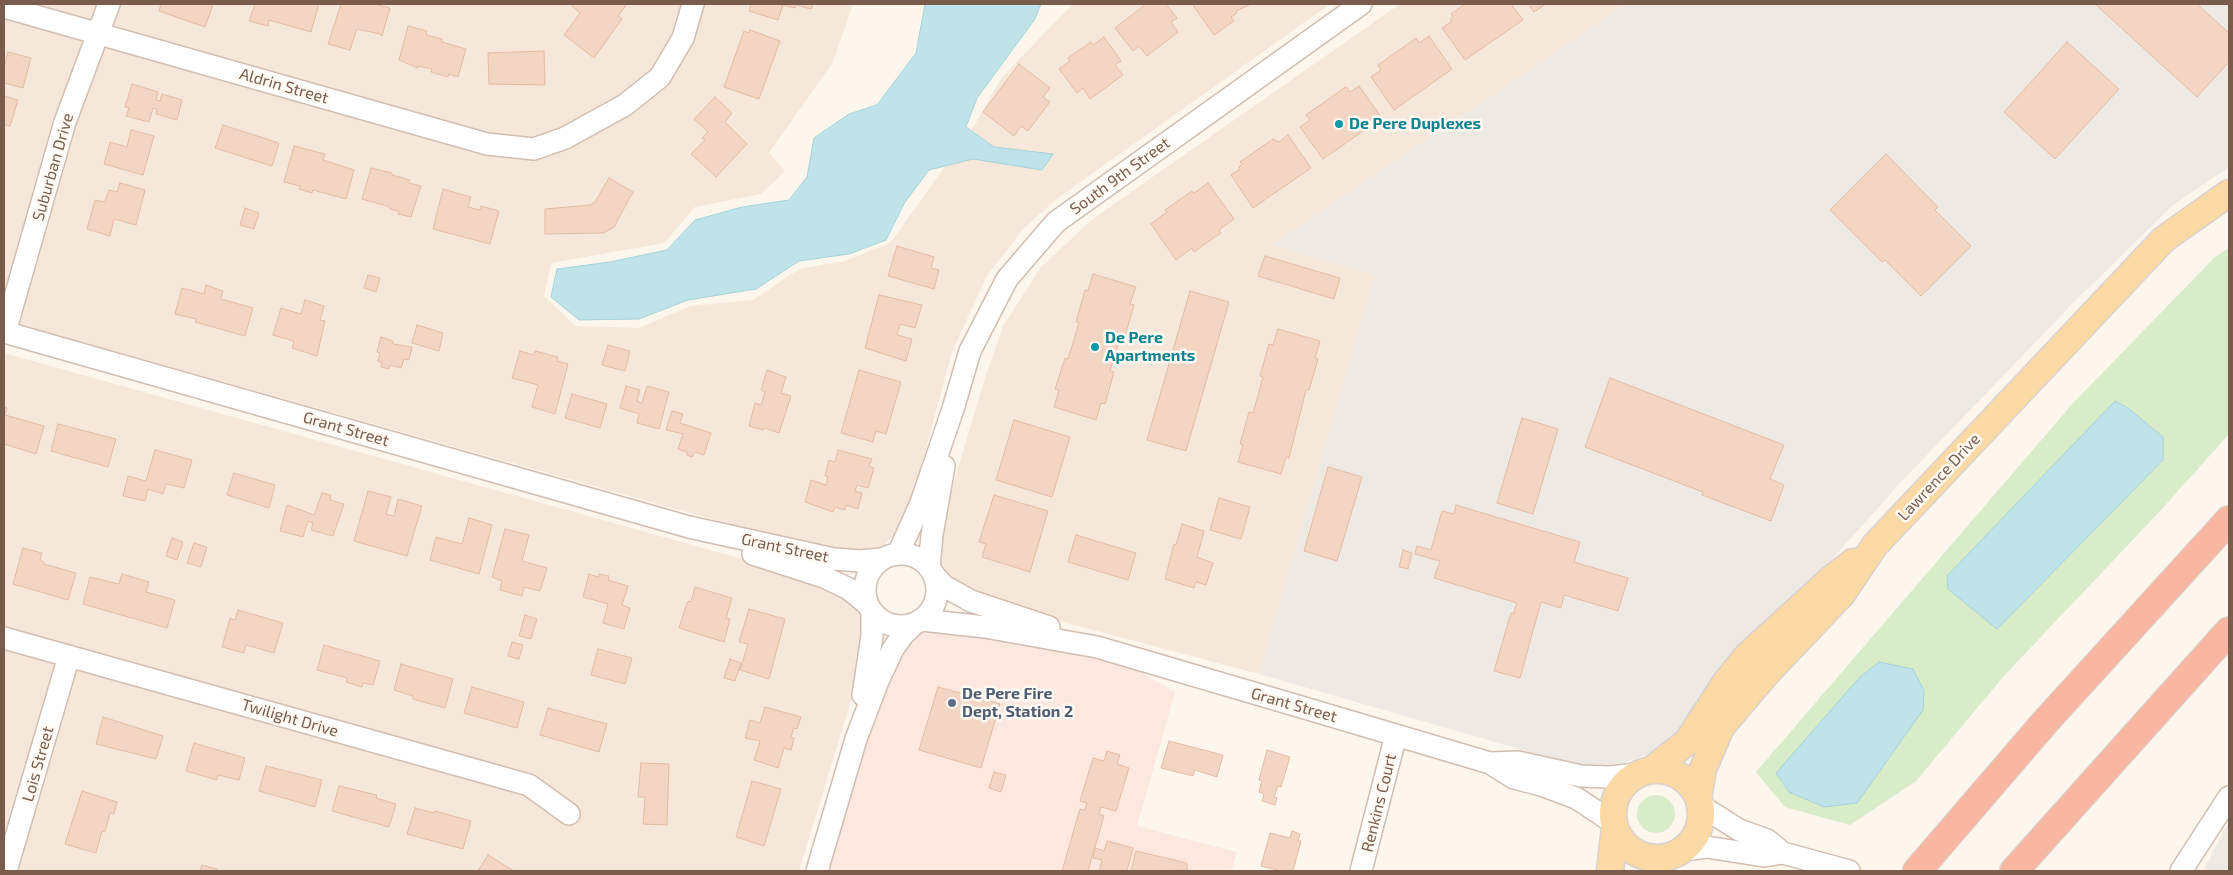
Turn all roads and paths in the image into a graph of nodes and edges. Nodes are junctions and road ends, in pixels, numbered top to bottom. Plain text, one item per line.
1 (108, 4) edge
2 (693, 4) edge
3 (1361, 4) edge
4 (4, 7) edge
5 (97, 33) junction
6 (2229, 192) edge
7 (4, 332) edge
8 (953, 409) junction
9 (2229, 520) edge
10 (689, 526) junction
11 (1875, 545) junction
12 (890, 556) junction
13 (931, 571) junction
14 (869, 608) junction
15 (918, 622) junction
16 (2229, 631) edge
17 (4, 638) edge
18 (1097, 647) junction
19 (69, 656) junction
20 (1396, 735) junction
21 (856, 739) junction
22 (1490, 763) junction
23 (1644, 772) junction
24 (2229, 797) edge
25 (1699, 801) junction
26 (569, 814) dead end
27 (1615, 826) junction
28 (1783, 853) junction
29 (1668, 859) edge
30 (2017, 868) edge
31 (6, 871) edge
32 (817, 871) edge
33 (1361, 871) edge
34 (1610, 871) edge
35 (1849, 871) edge
36 (1917, 871) edge
37 (2181, 871) edge

1 - 5 street, Suburban Drive
2 - 5 street, Aldrin Street
3 - 8 street, South 9th Street
4 - 5 street, Aldrin Street
5 - 7 street, Suburban Drive
6 - 11 main road, Lawrence Drive
7 - 10 street, Grant Street
8 - 12 street, South 9th Street
8 - 13 street, South 9th Street
9 - 36 highway
10 - 12 street, Grant Street
10 - 14 street, Grant Street
11 - 23 main road
11 - 25 main road, Lawrence Drive
12 - 13 street, Grant Street
12 - 14 street
13 - 15 street
13 - 18 street, Grant Street
14 - 15 street, Grant Street
14 - 21 street
15 - 18 street, Grant Street
15 - 21 street
16 - 30 highway
17 - 19 street, Twilight Drive
18 - 20 street, Grant Street
19 - 26 street, Twilight Drive
19 - 31 street, Lois Street
20 - 22 street, Grant Street
20 - 33 street, Renkins Court
21 - 32 street
22 - 23 street, Grant Street
22 - 27 street, Grant Street
23 - 25 main road
23 - 27 main road
24 - 37 street
25 - 28 street
25 - 29 main road
27 - 29 main road
27 - 34 main road
28 - 29 street
28 - 35 street

